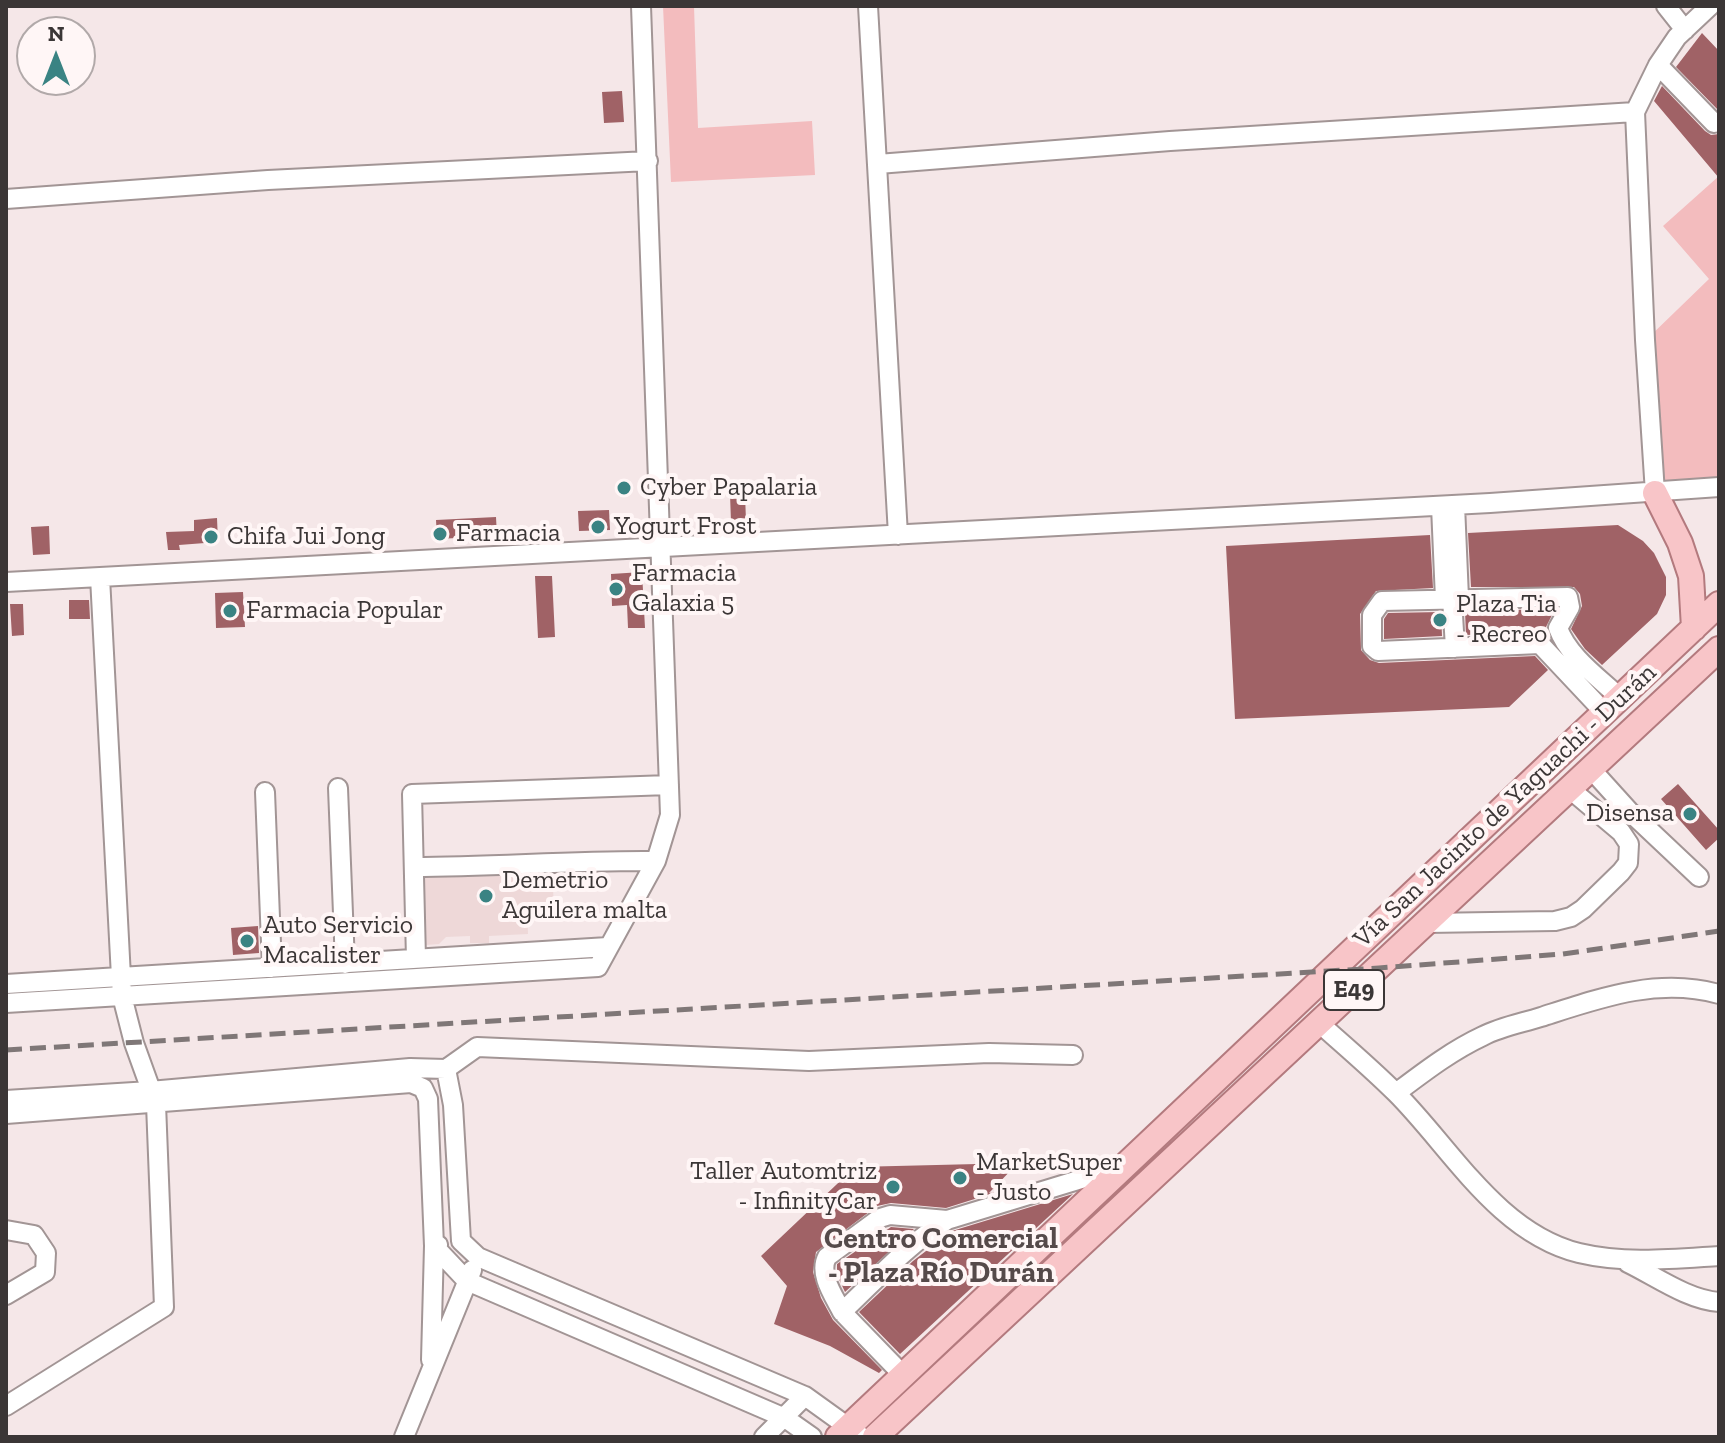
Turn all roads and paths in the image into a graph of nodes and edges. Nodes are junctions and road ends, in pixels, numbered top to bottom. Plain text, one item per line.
1 (641, 6) edge
2 (868, 6) edge
3 (1666, 6) edge
4 (1710, 6) edge
5 (1685, 30) junction
6 (1658, 65) junction
7 (1635, 112) junction
8 (1714, 123) dead end
9 (648, 161) junction
10 (878, 164) junction
11 (6, 199) edge
12 (1719, 487) edge
13 (1655, 493) junction
14 (1448, 505) junction
15 (898, 535) junction
16 (659, 548) junction
17 (252, 549) dead end
18 (253, 569) junction
19 (100, 577) junction
20 (6, 582) edge
21 (1452, 598) junction
22 (1719, 604) edge
23 (1558, 628) junction
24 (1694, 628) junction
25 (1540, 644) junction
26 (1455, 648) junction
27 (1719, 649) edge
28 (1611, 704) junction
29 (1591, 769) junction
30 (669, 785) junction
31 (338, 788) dead end
32 (1570, 789) junction
33 (265, 792) dead end
34 (656, 861) junction
35 (414, 867) junction
36 (1699, 877) dead end
37 (1427, 923) junction
38 (608, 947) junction
39 (416, 959) junction
40 (345, 964) junction
41 (272, 968) junction
42 (6, 984) edge
43 (122, 986) junction
44 (1719, 994) edge
45 (6, 1003) edge
46 (1319, 1023) junction
47 (1073, 1055) dead end
48 (446, 1069) junction
49 (1396, 1093) junction
50 (153, 1098) junction
51 (6, 1100) edge
52 (6, 1114) edge
53 (1124, 1166) junction
54 (947, 1220) junction
55 (6, 1230) edge
56 (461, 1241) junction
57 (434, 1246) junction
58 (1719, 1256) edge
59 (478, 1257) junction
60 (1622, 1260) junction
61 (467, 1281) junction
62 (6, 1295) edge
63 (1719, 1302) edge
64 (842, 1312) junction
65 (431, 1370) junction
66 (903, 1375) junction
67 (805, 1396) junction
68 (6, 1406) edge
69 (785, 1418) junction
70 (850, 1434) edge
71 (404, 1437) edge
72 (764, 1437) edge
73 (812, 1437) edge
74 (875, 1437) edge

1 - 9 street
2 - 10 street
3 - 5 street
4 - 5 street
5 - 6 street
6 - 7 street
6 - 8 street
7 - 10 street
7 - 13 street
9 - 11 street
9 - 16 street
10 - 15 street
12 - 13 street
13 - 14 street
13 - 24 main road
14 - 15 street
14 - 21 street
15 - 16 street
16 - 18 street
16 - 30 street
17 - 18 street
18 - 19 street
19 - 20 street
19 - 43 street
21 - 23 street
21 - 26 street
21 - 26 street
22 - 24 main road, Vía San Jacinto de Yaguachi - Durán / E49
23 - 25 street
23 - 28 street
24 - 28 main road, Vía San Jacinto de Yaguachi - Durán / E49
25 - 26 street
25 - 28 street
27 - 29 main road, Vía San Jacinto de Yaguachi - Durán / E49
28 - 53 main road, Vía San Jacinto de Yaguachi - Durán / E49
29 - 32 main road, Vía San Jacinto de Yaguachi - Durán / E49
29 - 36 street
30 - 34 street
30 - 35 street
31 - 40 street
32 - 37 main road, Vía San Jacinto de Yaguachi - Durán / E49
32 - 37 street
33 - 41 street
34 - 35 street
34 - 38 street
35 - 39 street
37 - 46 main road, Vía San Jacinto de Yaguachi - Durán / E49
38 - 39 street
38 - 43 street
39 - 40 street
40 - 41 street
41 - 43 street
42 - 43 street
43 - 45 street
43 - 50 street
44 - 49 street
46 - 49 street
46 - 74 main road, Vía San Jacinto de Yaguachi - Durán / E49
47 - 48 street
48 - 50 street
48 - 56 street
49 - 60 street
50 - 51 street
50 - 52 street
50 - 57 street
50 - 68 street
53 - 54 street
53 - 66 main road, Vía San Jacinto de Yaguachi - Durán / E49
54 - 64 street
54 - 64 street
55 - 62 street
56 - 57 street
56 - 59 street
57 - 61 street
57 - 65 street
58 - 60 street
59 - 61 street
59 - 67 street
60 - 63 street
61 - 65 street
61 - 69 street
64 - 66 street
65 - 71 street
66 - 70 main road, Vía San Jacinto de Yaguachi - Durán / E49
67 - 69 street
67 - 70 street
69 - 72 street
69 - 73 street

